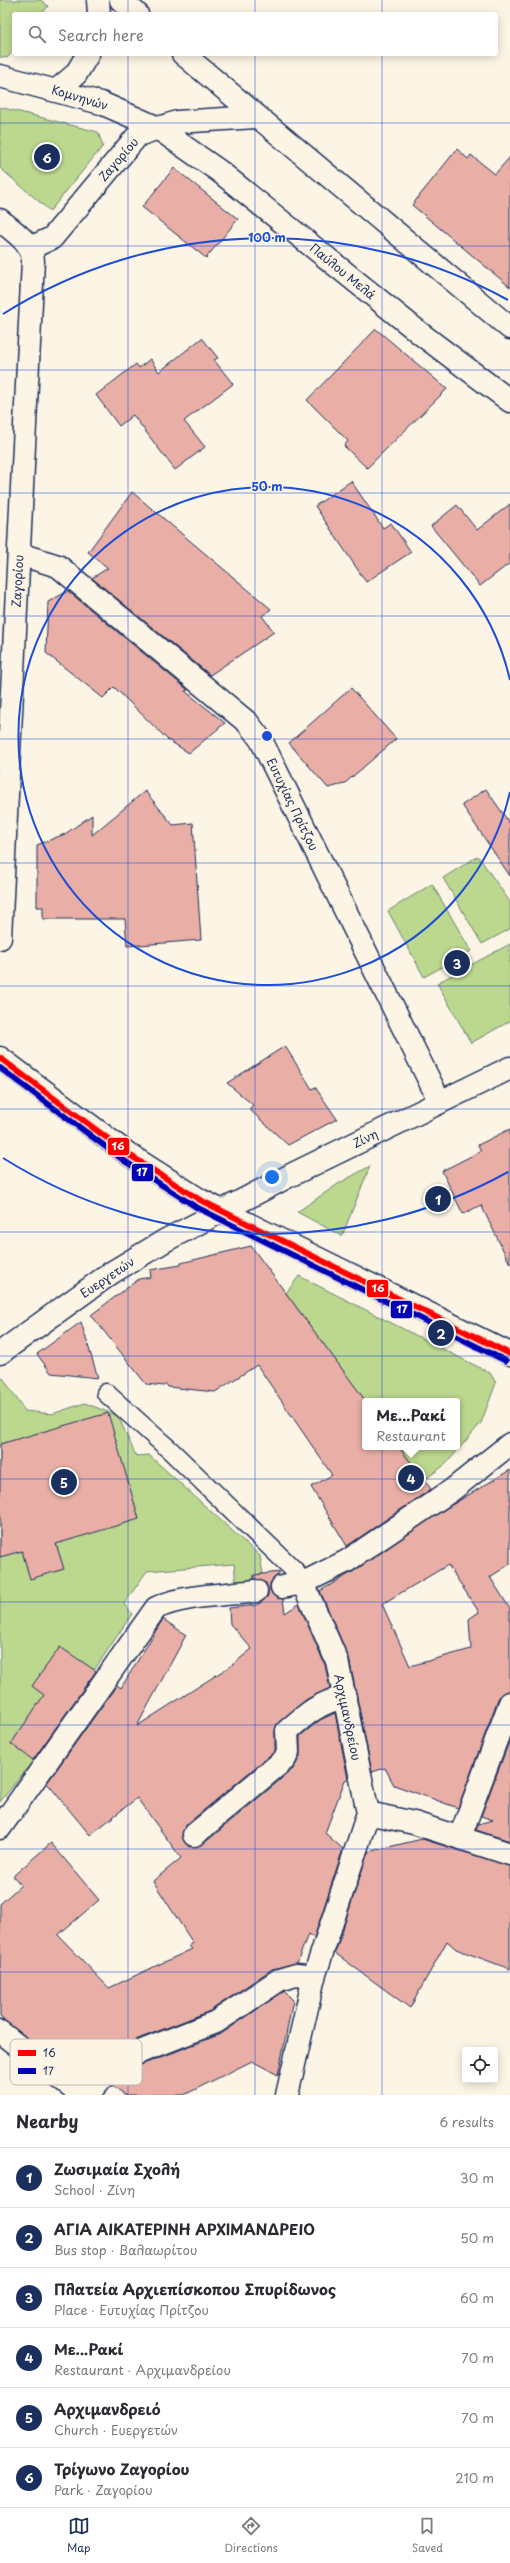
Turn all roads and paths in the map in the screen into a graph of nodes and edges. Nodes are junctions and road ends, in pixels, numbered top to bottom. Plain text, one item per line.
1 (98, 0) edge
2 (120, 0) edge
3 (99, 12) edge
4 (135, 12) edge
5 (87, 56) edge
6 (185, 56) edge
7 (0, 76) edge
8 (57, 90) junction
9 (256, 117) junction
10 (156, 127) junction
11 (0, 220) edge
12 (30, 248) junction
13 (510, 328) edge
14 (510, 401) edge
15 (19, 554) junction
16 (0, 938) edge
17 (0, 1058) edge
18 (510, 1068) edge
19 (440, 1102) junction
20 (222, 1212) junction
21 (0, 1353) edge
22 (510, 1354) edge
23 (106, 1393) dead end
24 (510, 1444) edge
25 (303, 1583) junction
26 (282, 1587) dead end
27 (256, 1590) dead end
28 (345, 1697) junction
29 (510, 1703) edge
30 (368, 1813) junction
31 (0, 1828) edge
32 (194, 1835) dead end
33 (460, 1837) junction
34 (510, 1854) edge
35 (314, 1977) junction
36 (0, 2032) edge
37 (10, 2040) edge
38 (142, 2051) edge
39 (68, 2085) edge
40 (97, 2085) edge
41 (81, 2095) edge
42 (88, 2095) edge
43 (287, 2095) edge

1 - 3 street
2 - 4 street
5 - 8 street
6 - 9 street
7 - 8 street, Κομνηνών
8 - 10 street, Κομνηνών
9 - 10 street, Ζαγορίου
9 - 13 street
10 - 12 street, Ζαγορίου
10 - 14 street, Παύλου Μελά
11 - 12 street
12 - 15 street, Ζαγορίου
15 - 16 street, Ζαγορίου
15 - 19 street, Ευτυχίας Πρίτζου
17 - 20 street
18 - 19 street, Ζίνη
19 - 20 street, Ζίνη
20 - 21 street, Ευεργετών
20 - 22 street
23 - 25 lane
24 - 25 street
25 - 26 street
25 - 28 street, Αρχιμανδρείου
27 - 31 street
28 - 30 street, Αρχιμανδρείου
28 - 32 street
29 - 33 street
30 - 33 street
30 - 35 street, Αρχιμανδρείου
33 - 34 street
35 - 38 street
35 - 43 street, Αρχιμανδρείου
36 - 37 street
39 - 41 street
40 - 42 street

